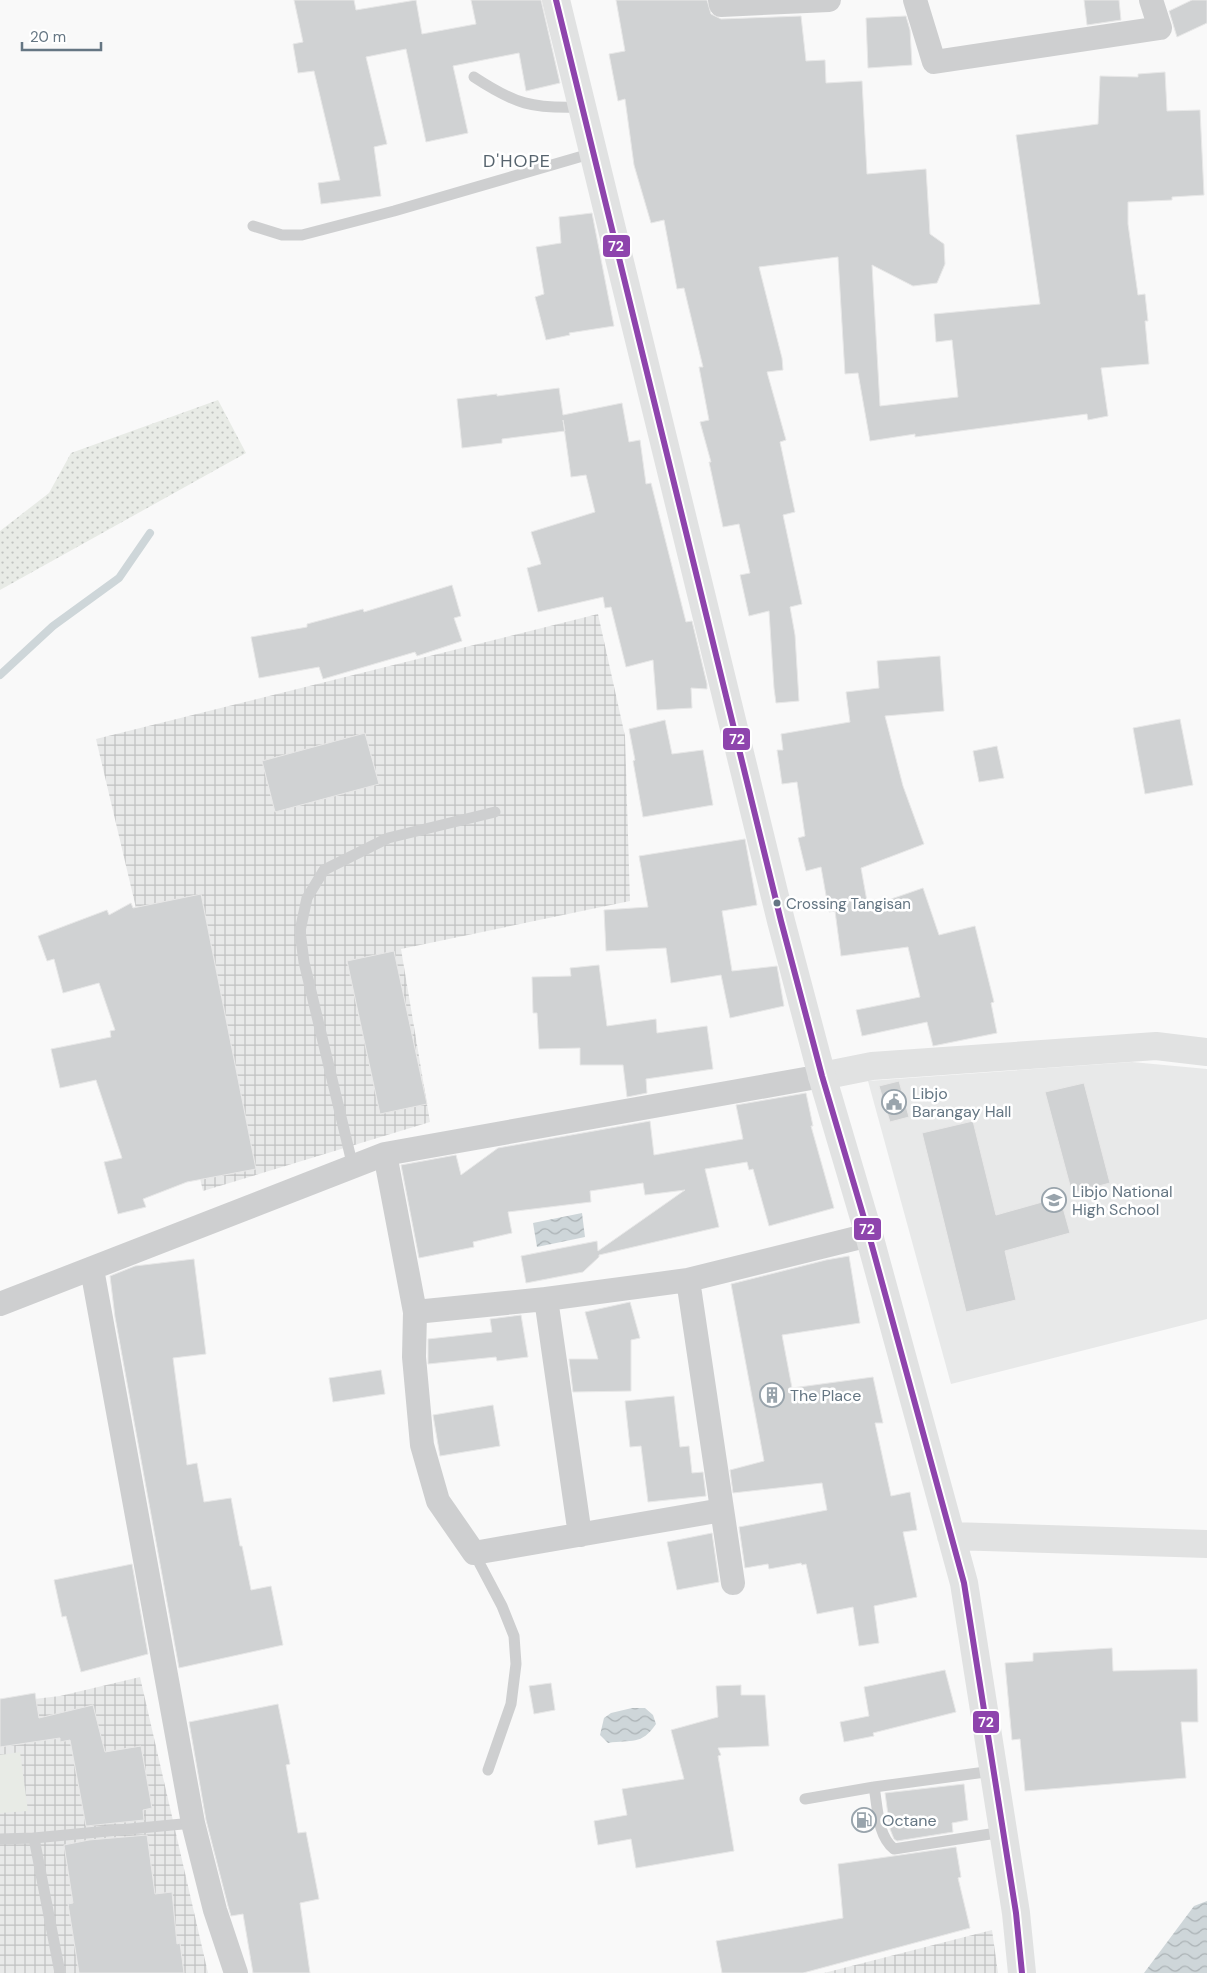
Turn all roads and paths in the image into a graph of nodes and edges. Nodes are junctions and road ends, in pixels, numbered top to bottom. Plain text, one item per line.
1 (556, 0) edge
2 (720, 0) edge
3 (829, 0) edge
4 (915, 0) edge
5 (1151, 0) edge
6 (474, 77) dead end
7 (582, 107) junction
8 (593, 153) junction
9 (253, 226) dead end
10 (495, 812) dead end
11 (1207, 1052) edge
12 (822, 1076) junction
13 (386, 1154) junction
14 (353, 1167) junction
15 (869, 1235) junction
16 (92, 1269) junction
17 (688, 1280) junction
18 (546, 1299) junction
19 (0, 1304) edge
20 (415, 1312) junction
21 (722, 1510) junction
22 (580, 1535) junction
23 (951, 1536) junction
24 (1207, 1544) edge
25 (474, 1553) junction
26 (733, 1583) dead end
27 (488, 1770) dead end
28 (993, 1771) junction
29 (874, 1787) junction
30 (805, 1799) dead end
31 (193, 1823) junction
32 (1003, 1832) junction
33 (0, 1838) edge
34 (34, 1838) junction
35 (60, 1973) edge
36 (236, 1973) edge
37 (1022, 1973) edge

1 - 7 main road
2 - 3 street
4 - 5 street
6 - 7 lane
7 - 8 main road
8 - 9 lane
8 - 12 main road
10 - 14 lane
11 - 12 main road
12 - 13 street
12 - 15 main road
13 - 14 street
13 - 20 street
14 - 16 street
15 - 17 street
15 - 23 main road
16 - 19 street
16 - 31 street
17 - 18 street
17 - 21 street
18 - 20 street
18 - 22 street
20 - 25 street
21 - 22 street
21 - 26 street
22 - 25 street
23 - 24 main road
23 - 28 main road
25 - 27 lane
28 - 29 lane
28 - 32 main road
29 - 30 lane
29 - 32 lane
31 - 34 lane
31 - 36 street
32 - 37 main road
33 - 34 lane
34 - 35 lane

